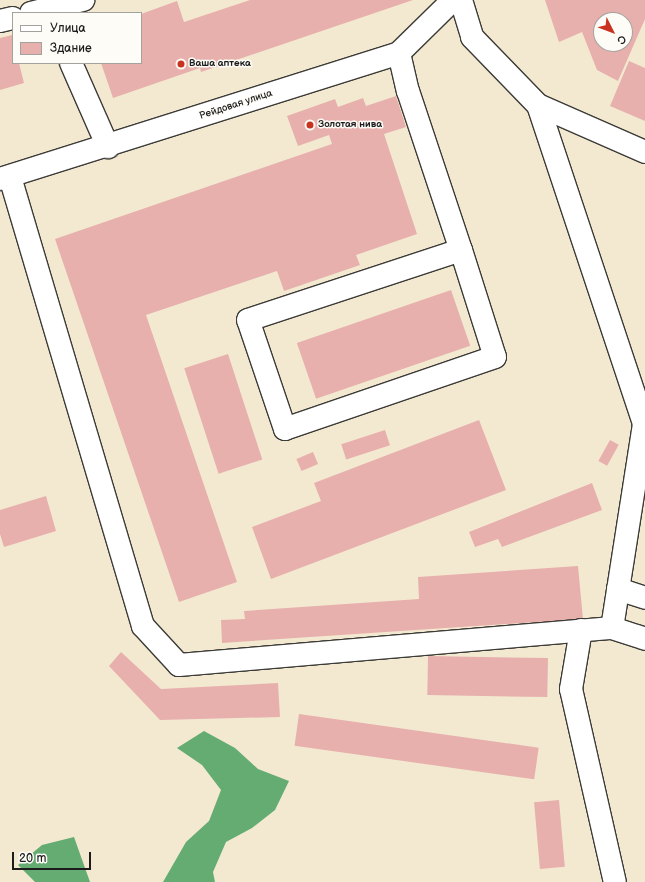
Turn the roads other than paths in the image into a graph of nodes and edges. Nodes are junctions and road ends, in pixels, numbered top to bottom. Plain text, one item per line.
1 (84, 0) edge
2 (452, 0) edge
3 (461, 0) edge
4 (40, 9) edge
5 (12, 18) edge
6 (0, 21) edge
7 (399, 53) junction
8 (71, 64) edge
9 (538, 105) junction
10 (108, 146) junction
11 (645, 152) edge
12 (5, 178) edge
13 (461, 250) junction
14 (618, 589) junction
15 (645, 598) edge
16 (612, 628) junction
17 (580, 630) junction
18 (645, 639) edge
19 (615, 882) edge

1 - 4 street
2 - 7 street, Рейдовая улица
3 - 9 street
5 - 6 street
7 - 10 street, Рейдовая улица
7 - 13 street
8 - 10 street
9 - 11 street
9 - 14 street
10 - 12 street, Рейдовая улица
12 - 17 street
13 - 13 street
14 - 15 street
14 - 16 street
16 - 17 street
16 - 18 street
17 - 19 street

